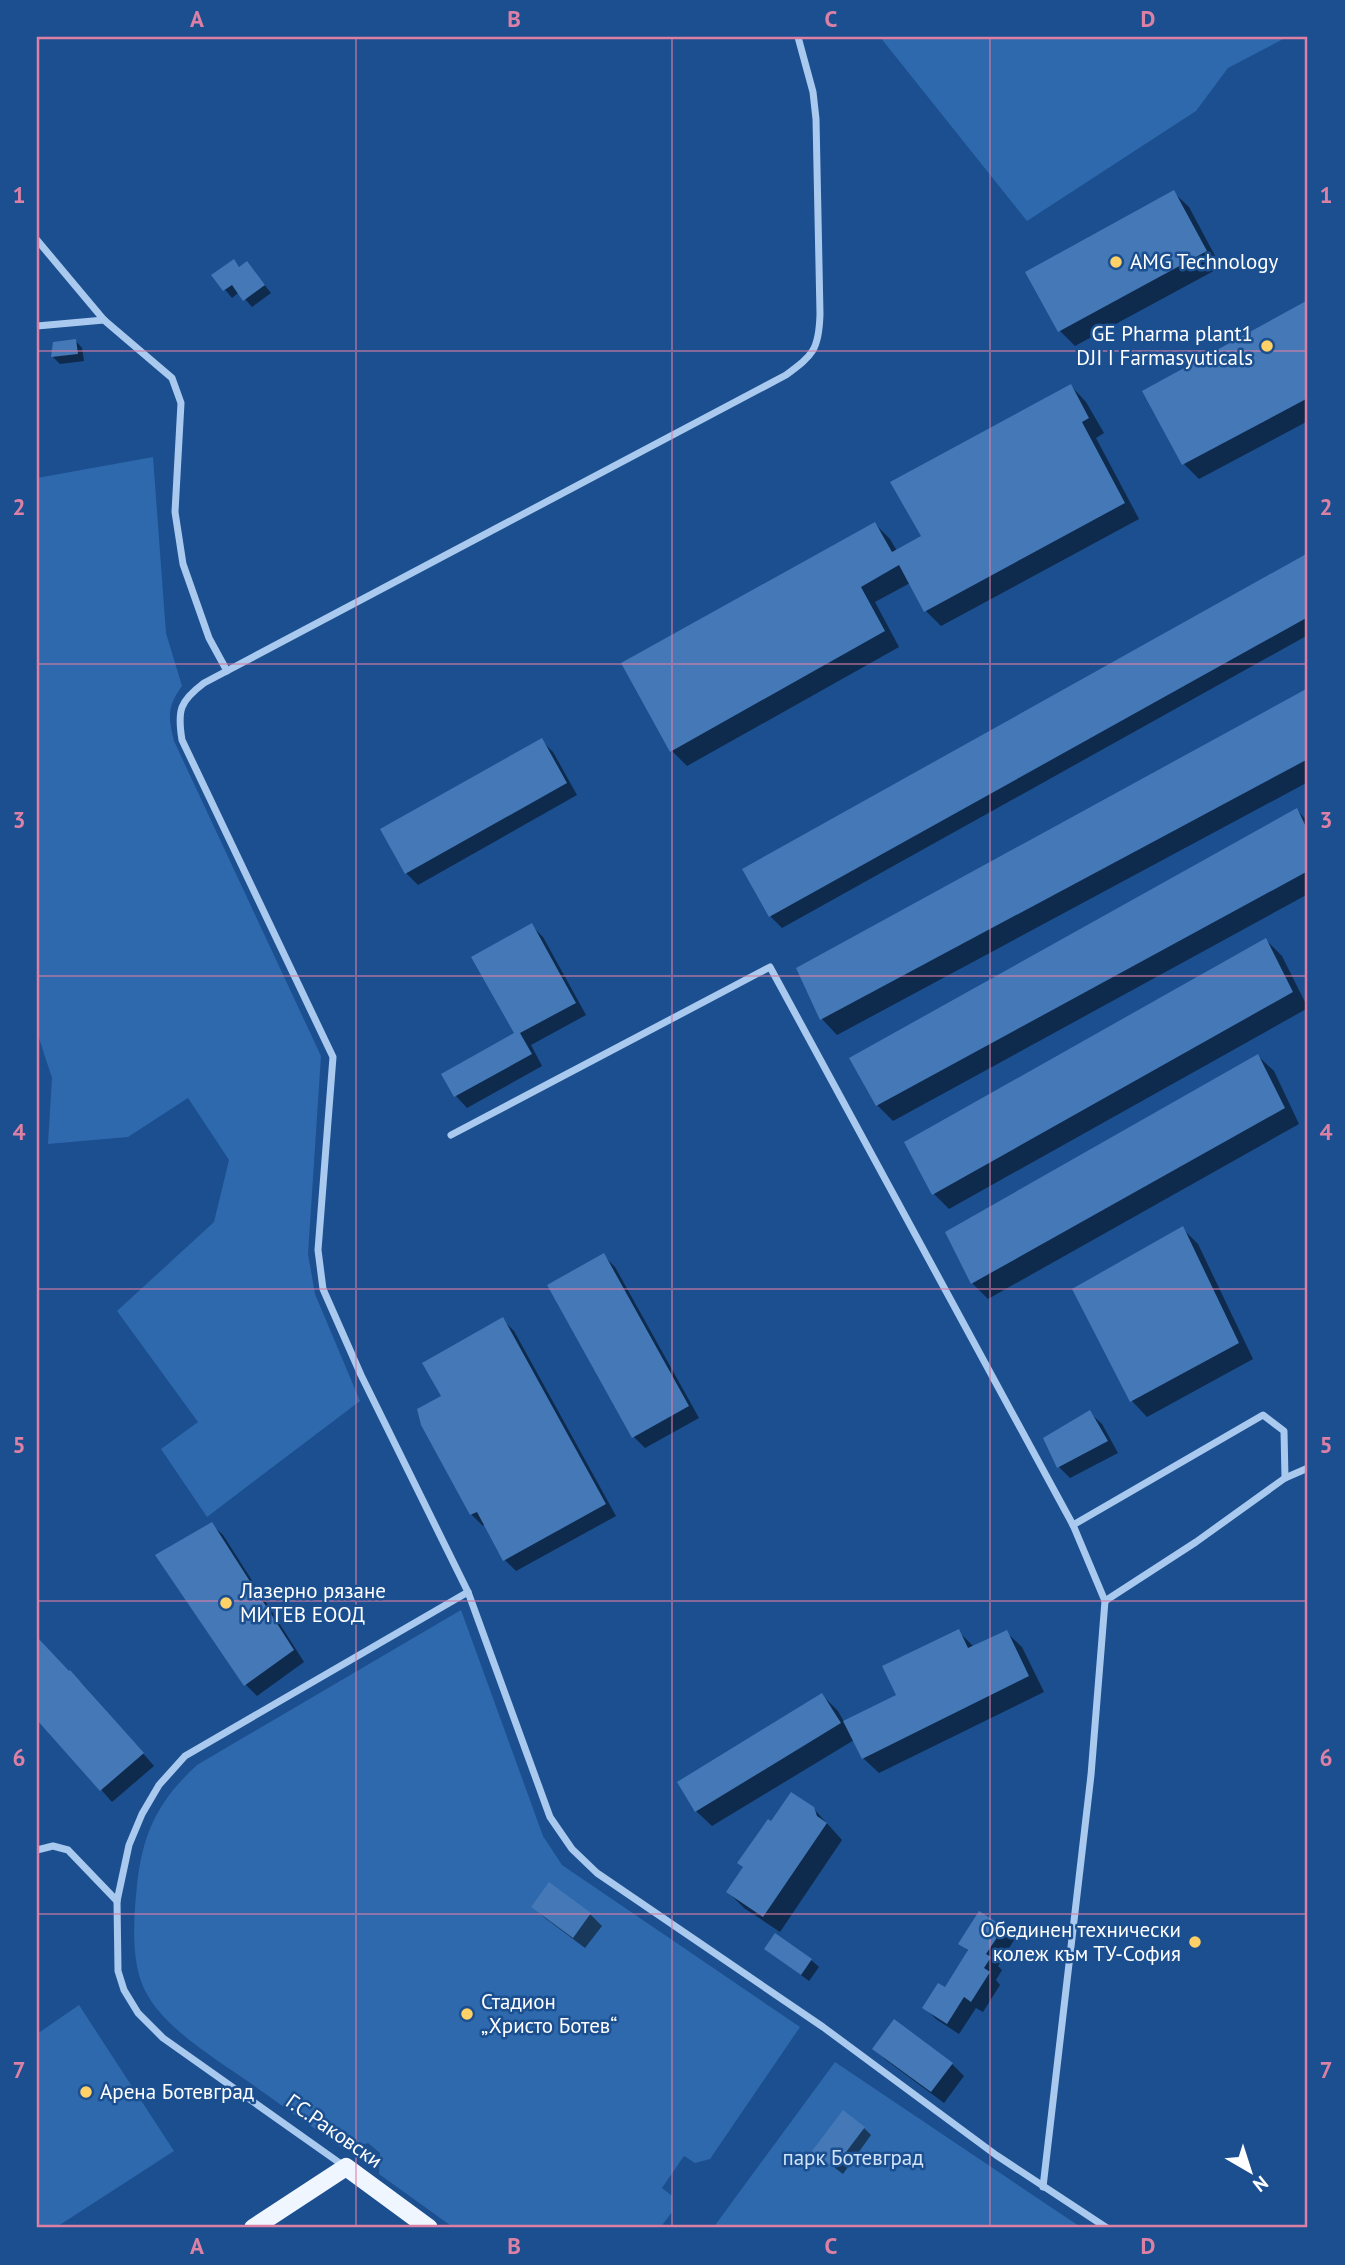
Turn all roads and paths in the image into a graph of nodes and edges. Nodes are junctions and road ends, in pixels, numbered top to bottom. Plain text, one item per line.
1 (798, 37) edge
2 (37, 240) edge
3 (104, 320) junction
4 (37, 326) edge
5 (227, 671) junction
6 (451, 1135) dead end
7 (1308, 1468) edge
8 (1285, 1478) junction
9 (1073, 1525) junction
10 (468, 1592) junction
11 (1105, 1601) junction
12 (37, 1850) edge
13 (117, 1901) junction
14 (345, 2167) junction
15 (1043, 2187) junction
16 (253, 2228) edge
17 (429, 2228) edge
18 (1107, 2228) edge

1 - 5 street
2 - 3 street
3 - 4 street
3 - 5 street
5 - 10 street
6 - 9 street
7 - 8 street
8 - 9 street
8 - 11 street
9 - 11 street
10 - 13 street, Г.С.Раковски
10 - 15 street
11 - 15 street
12 - 13 street
13 - 14 street, Г.С.Раковски
14 - 16 main road
14 - 17 main road, Г.С.Раковски
15 - 18 street

